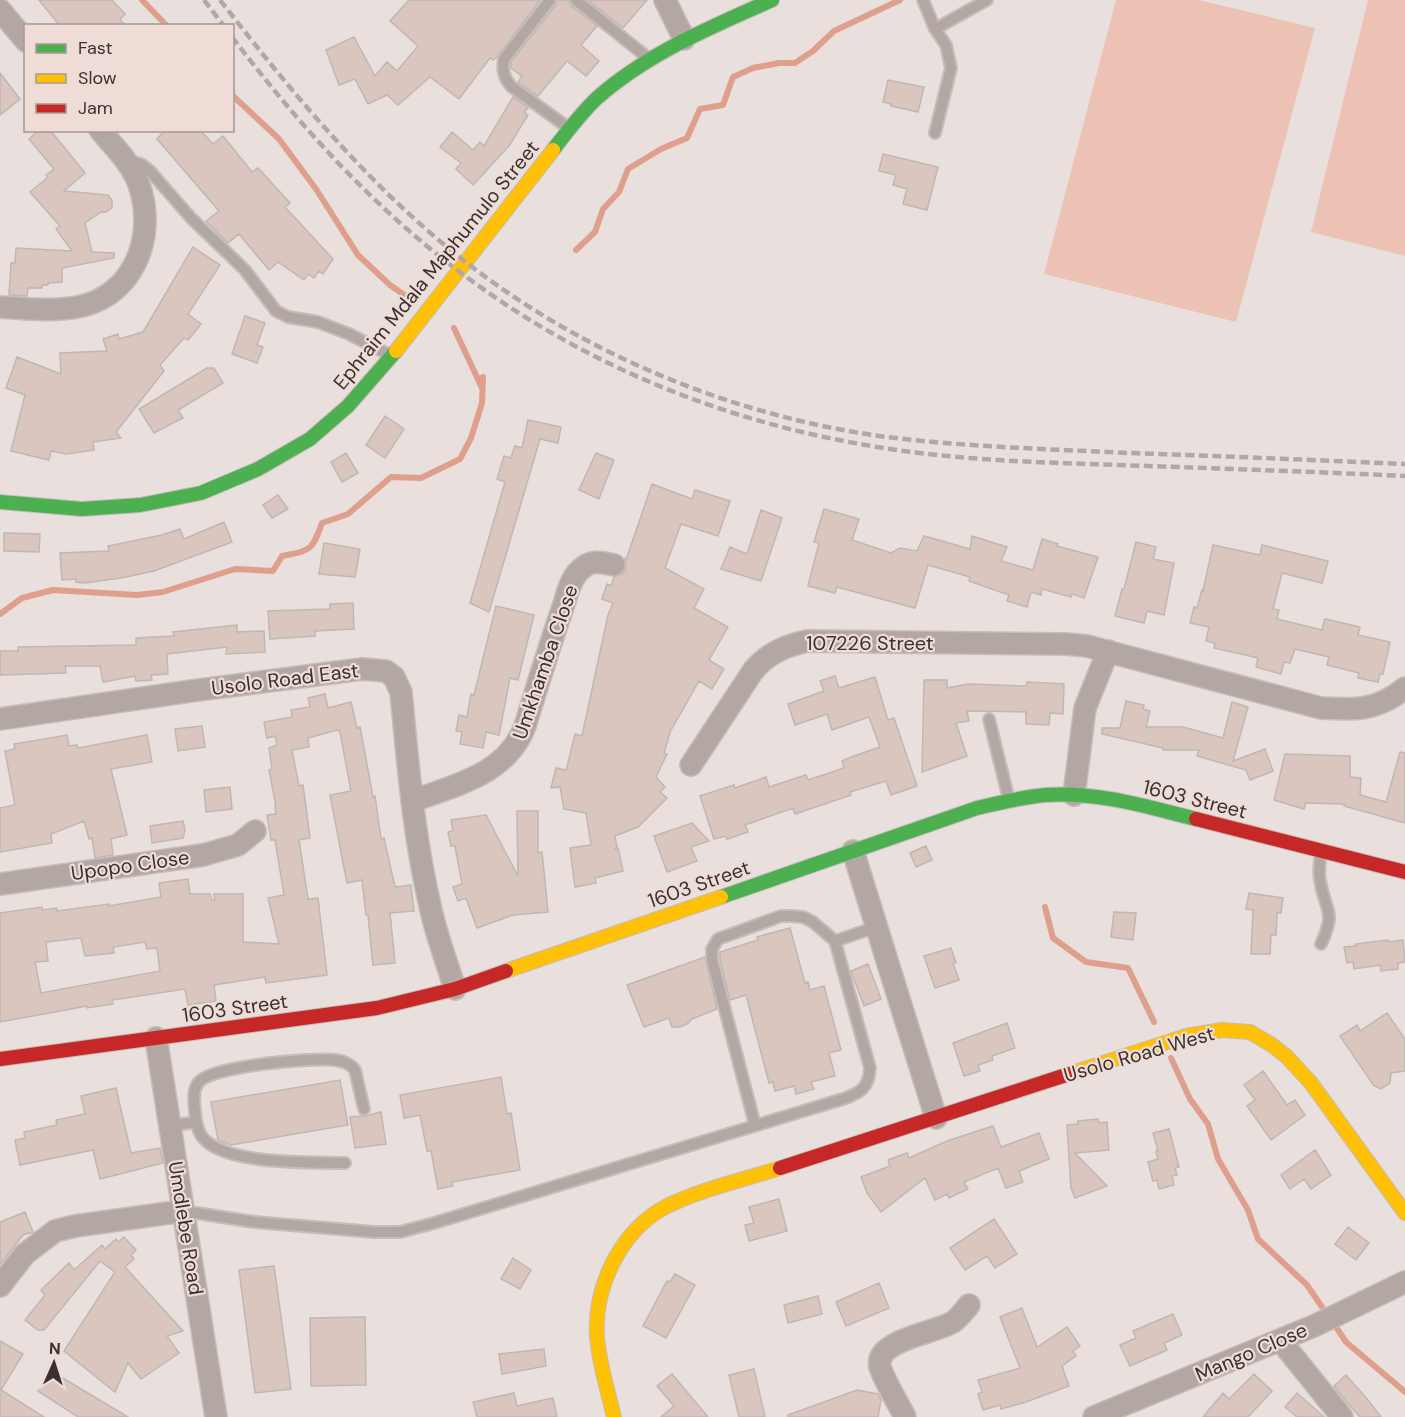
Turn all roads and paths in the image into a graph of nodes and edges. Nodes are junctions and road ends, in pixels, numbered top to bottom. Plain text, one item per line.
1 (550, 0) edge
2 (576, 0) edge
3 (665, 0) edge
4 (772, 0) edge
5 (923, 0) edge
6 (987, 0) edge
7 (0, 10) edge
8 (935, 29) junction
9 (24, 39) edge
10 (684, 39) junction
11 (650, 60) junction
12 (570, 129) junction
13 (102, 132) edge
14 (935, 133) dead end
15 (123, 159) junction
16 (0, 307) edge
17 (392, 356) junction
18 (0, 502) edge
19 (614, 565) dead end
20 (1108, 651) junction
21 (1405, 688) edge
22 (0, 719) edge
23 (988, 719) dead end
24 (691, 765) dead end
25 (1074, 795) junction
26 (412, 801) junction
27 (1009, 801) junction
28 (255, 831) dead end
29 (853, 851) junction
30 (1321, 851) junction
31 (1405, 872) edge
32 (0, 884) edge
33 (876, 927) junction
34 (835, 941) junction
35 (1321, 944) dead end
36 (455, 989) junction
37 (156, 1038) junction
38 (0, 1059) edge
39 (364, 1109) dead end
40 (936, 1118) junction
41 (196, 1122) junction
42 (755, 1125) junction
43 (169, 1126) junction
44 (345, 1163) dead end
45 (183, 1211) junction
46 (1405, 1213) edge
47 (1405, 1282) edge
48 (0, 1286) edge
49 (969, 1305) dead end
50 (1280, 1340) junction
51 (216, 1417) edge
52 (614, 1417) edge
53 (905, 1417) edge
54 (1094, 1417) edge
55 (1342, 1417) edge

1 - 12 lane
2 - 11 lane
3 - 10 street
4 - 10 street, Ephraim Mdala Maphumulo Street
5 - 8 lane
6 - 8 lane
7 - 9 street
8 - 14 lane
10 - 11 street, Ephraim Mdala Maphumulo Street
11 - 12 street, Ephraim Mdala Maphumulo Street
12 - 17 street, Ephraim Mdala Maphumulo Street
13 - 15 street
15 - 16 street
15 - 17 lane
17 - 18 street, Ephraim Mdala Maphumulo Street
19 - 26 street, Umkhamba Close
20 - 21 street, 107226 Street
20 - 24 street, 107226 Street
20 - 25 street
22 - 26 street, Usolo Road East
23 - 27 lane
25 - 27 street, 1603 Street
25 - 30 street, 1603 Street
26 - 36 street, Usolo Road East
27 - 29 street, 1603 Street
28 - 32 street, Upopo Close
29 - 33 street
29 - 36 street, 1603 Street
30 - 31 street, 1603 Street
30 - 35 lane
33 - 34 lane
33 - 40 street
34 - 42 lane
34 - 42 lane
36 - 37 street, 1603 Street
37 - 38 street, 1603 Street
37 - 43 street, Umdlebe Road
39 - 41 lane
40 - 46 street, Usolo Road West
40 - 52 street, Usolo Road West
41 - 43 lane
41 - 44 lane
42 - 45 lane
43 - 45 street, Umdlebe Road
45 - 48 street
45 - 51 street, Umdlebe Road
47 - 50 street, Mango Close
49 - 53 street
50 - 54 street, Mango Close
50 - 55 street

